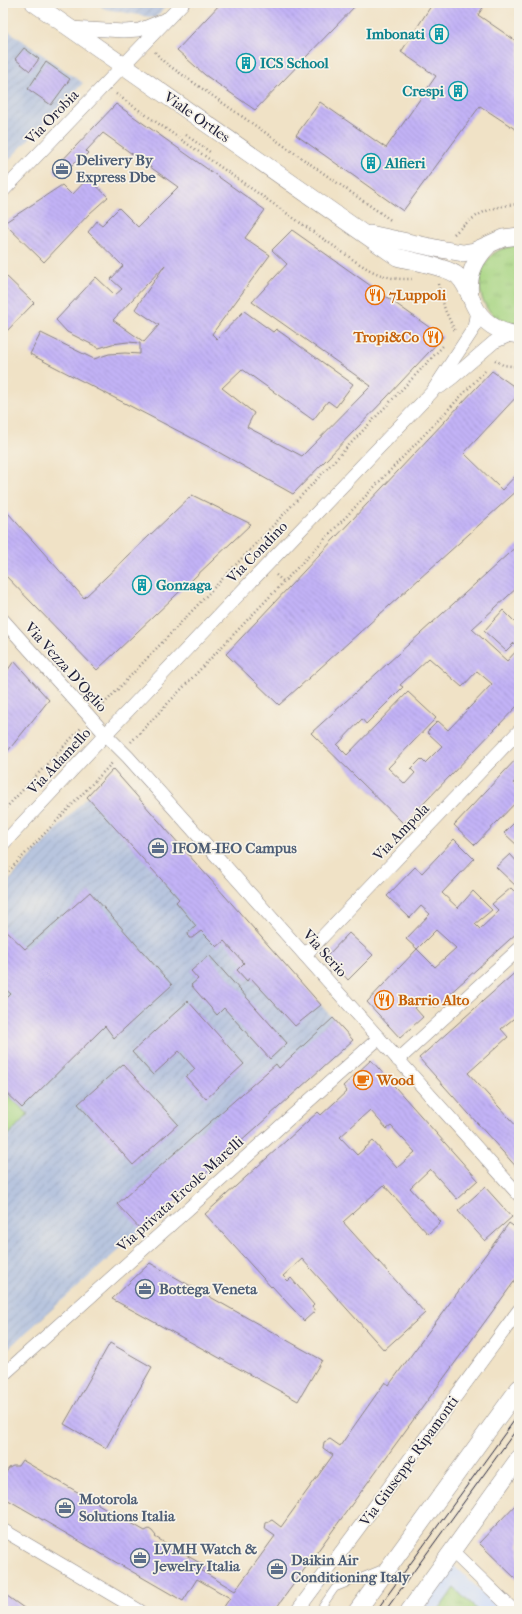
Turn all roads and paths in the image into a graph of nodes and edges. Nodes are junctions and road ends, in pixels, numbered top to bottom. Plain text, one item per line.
1 (34, 3) edge
2 (183, 3) edge
3 (169, 18) junction
4 (70, 28) junction
5 (144, 44) junction
6 (123, 66) junction
7 (104, 86) junction
8 (186, 135) dead end
9 (210, 152) dead end
10 (3, 190) edge
11 (519, 205) edge
12 (395, 223) dead end
13 (360, 232) junction
14 (519, 236) edge
15 (451, 238) dead end
16 (488, 246) junction
17 (417, 279) dead end
18 (438, 281) dead end
19 (474, 303) junction
20 (516, 334) edge
21 (452, 337) dead end
22 (448, 341) dead end
23 (519, 367) edge
24 (432, 392) junction
25 (3, 620) edge
26 (100, 708) dead end
27 (80, 729) dead end
28 (519, 731) edge
29 (106, 735) junction
30 (132, 741) dead end
31 (111, 763) dead end
32 (3, 811) edge
33 (3, 844) edge
34 (3, 878) edge
35 (519, 949) edge
36 (305, 955) junction
37 (378, 1038) junction
38 (398, 1060) junction
39 (519, 1195) edge
40 (519, 1310) edge
41 (3, 1374) edge
42 (519, 1388) edge
43 (519, 1458) edge
44 (3, 1530) edge
45 (452, 1551) junction
46 (390, 1566) junction
47 (140, 1611) edge
48 (297, 1611) edge
49 (319, 1611) edge
50 (357, 1611) edge
51 (409, 1611) edge
52 (514, 1611) edge

1 - 4 street, Viale Ortles
2 - 3 street, Via Orobia
3 - 4 street
3 - 5 street, Via Orobia
4 - 6 street, Viale Ortles
5 - 6 street, Via Orobia
5 - 12 path
6 - 7 street, Via Orobia
6 - 13 street, Viale Ortles
7 - 10 street, Via Orobia
7 - 17 path
8 - 9 path
11 - 15 path
13 - 16 street, Viale Ortles
13 - 19 street, Viale Ortles
14 - 16 street, Viale Ortles
16 - 19 street, Viale Ortles
18 - 21 path
19 - 20 street, Viale Ortles
19 - 24 street, Via Condino
20 - 24 street, Via Condino
22 - 26 path
23 - 30 path
24 - 29 street, Via Condino
25 - 29 street, Via Vezza D'Oglio
27 - 32 path
28 - 36 street, Via Ampola
29 - 33 street, Via Adamello
29 - 36 street, Via Serio
31 - 34 path
35 - 38 street
36 - 37 street, Via Serio
37 - 38 street, Via Serio
37 - 41 street, Via privata Ercole Marelli
38 - 39 street, Via Serio
40 - 48 street, Via Giuseppe Ripamonti
42 - 46 street
43 - 45 street
44 - 47 street
45 - 51 street
45 - 52 street
46 - 49 lane
46 - 50 street

